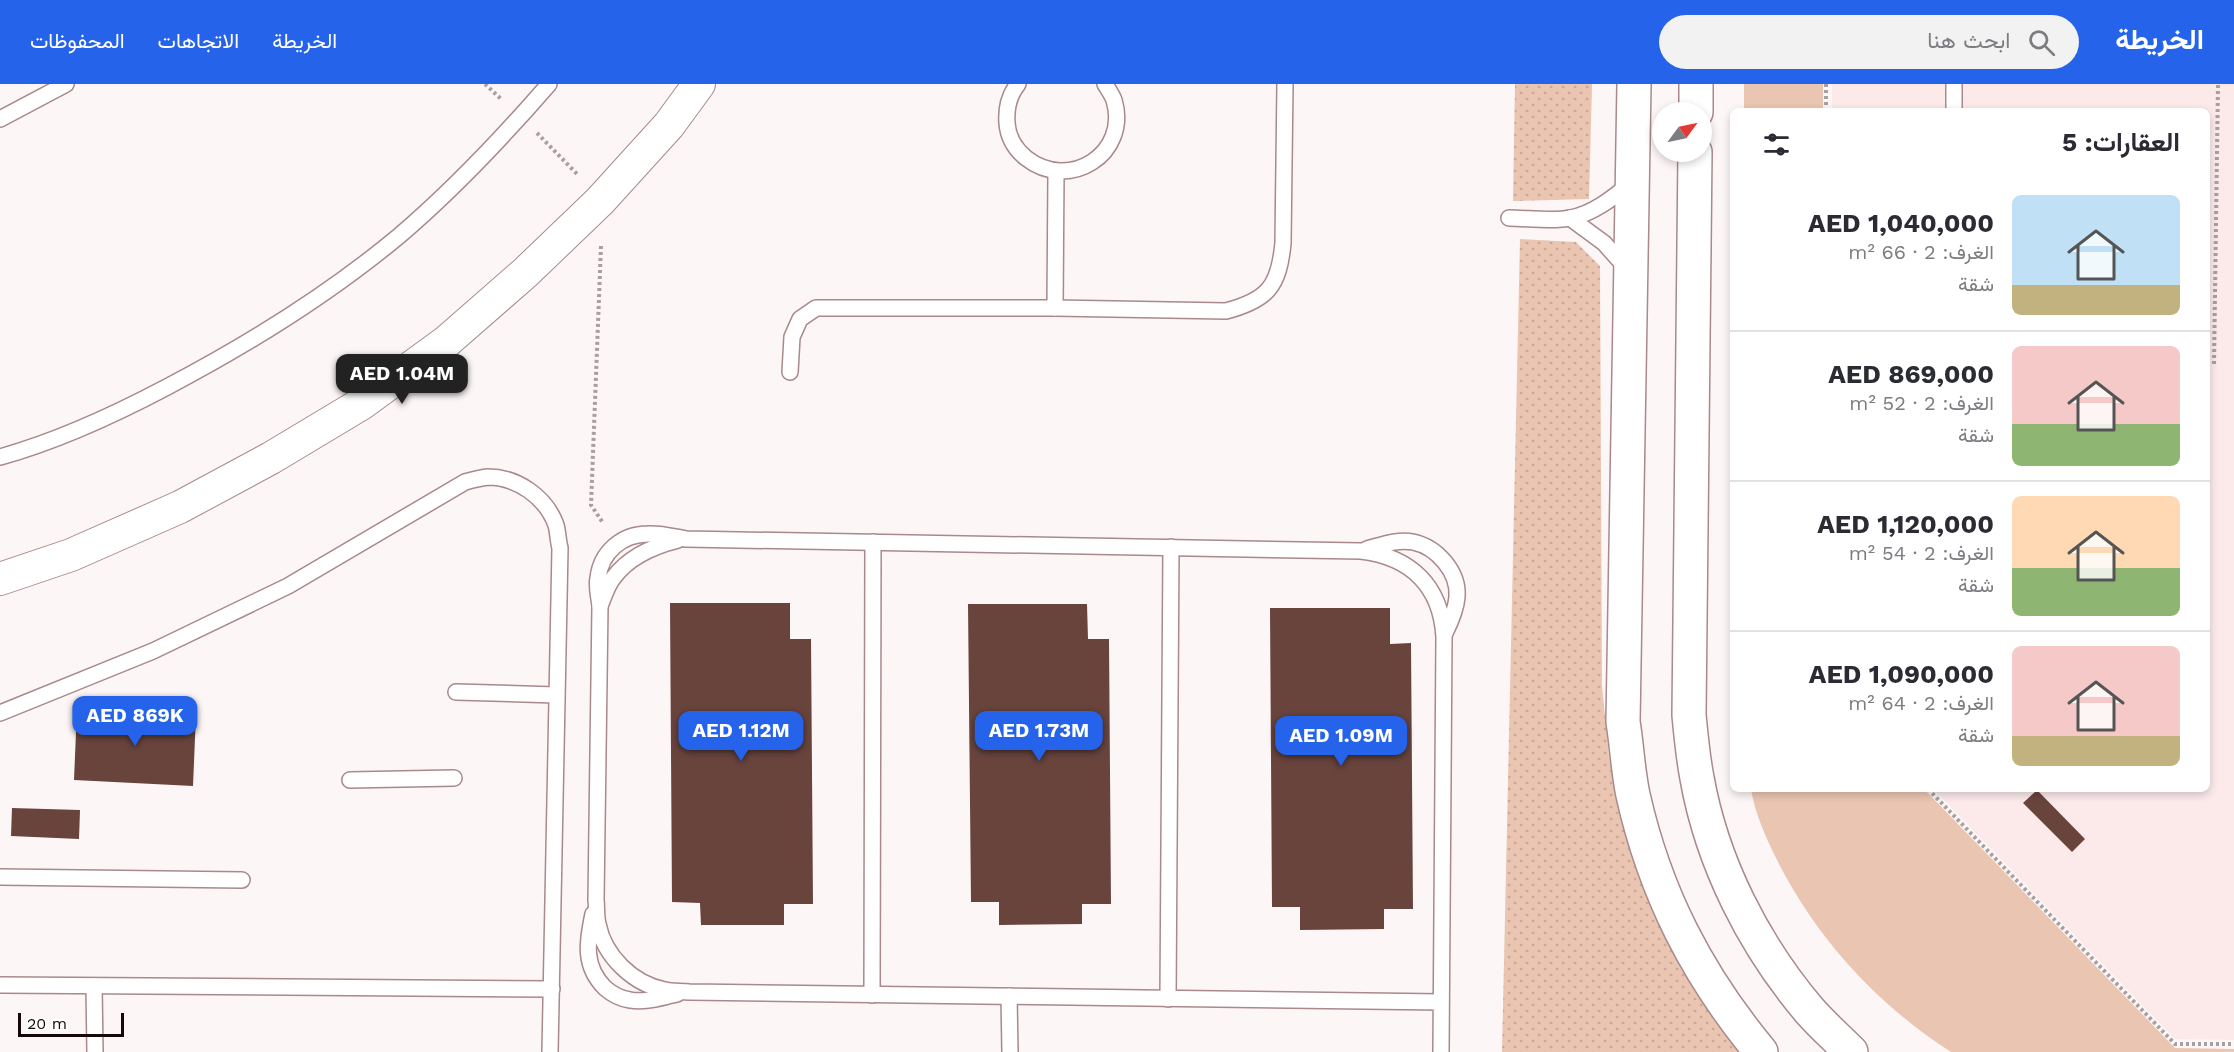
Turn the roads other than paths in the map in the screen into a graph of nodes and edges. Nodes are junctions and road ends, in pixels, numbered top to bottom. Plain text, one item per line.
1 (66, 84) edge
2 (549, 84) edge
3 (699, 84) edge
4 (1105, 84) edge
5 (1286, 84) edge
6 (1634, 84) edge
7 (1696, 84) edge
8 (1954, 84) edge
9 (1012, 86) edge
10 (1696, 102) edge
11 (1954, 108) edge
12 (0, 118) edge
13 (1695, 162) edge
14 (1056, 172) junction
15 (1633, 181) junction
16 (1509, 218) dead end
17 (1570, 218) junction
18 (1632, 274) junction
19 (1055, 308) junction
20 (790, 372) dead end
21 (0, 457) edge
22 (686, 538) junction
23 (873, 542) junction
24 (1171, 547) junction
25 (1361, 550) junction
26 (0, 579) edge
27 (600, 606) junction
28 (1444, 637) junction
29 (456, 692) dead end
30 (556, 695) junction
31 (0, 713) edge
32 (454, 778) dead end
33 (350, 780) dead end
34 (0, 877) edge
35 (243, 880) dead end
36 (596, 900) junction
37 (0, 985) edge
38 (94, 986) junction
39 (552, 989) junction
40 (689, 992) junction
41 (872, 995) junction
42 (1009, 996) junction
43 (1168, 999) junction
44 (1441, 1002) junction
45 (95, 1052) edge
46 (550, 1052) edge
47 (1010, 1052) edge
48 (1441, 1052) edge
49 (1761, 1052) edge
50 (1851, 1052) edge

1 - 12 lane
2 - 21 lane
3 - 26 street
4 - 14 lane
5 - 19 lane
6 - 15 street
7 - 10 street
8 - 11 lane
9 - 14 lane
13 - 50 street
14 - 19 lane
15 - 17 lane
15 - 18 street
16 - 17 lane
17 - 18 lane
18 - 49 street
19 - 20 lane
22 - 23 lane
22 - 27 lane
22 - 27 lane
23 - 24 lane
23 - 41 lane
24 - 25 lane
24 - 43 lane
25 - 28 lane
25 - 28 lane
27 - 36 lane
28 - 44 lane
29 - 30 lane
30 - 31 lane
30 - 39 lane
32 - 33 lane
34 - 35 lane
36 - 40 lane
36 - 40 lane
37 - 38 lane
38 - 39 lane
38 - 45 lane
39 - 46 lane
40 - 41 lane
41 - 42 lane
42 - 43 lane
42 - 47 lane
43 - 44 lane
44 - 48 lane

